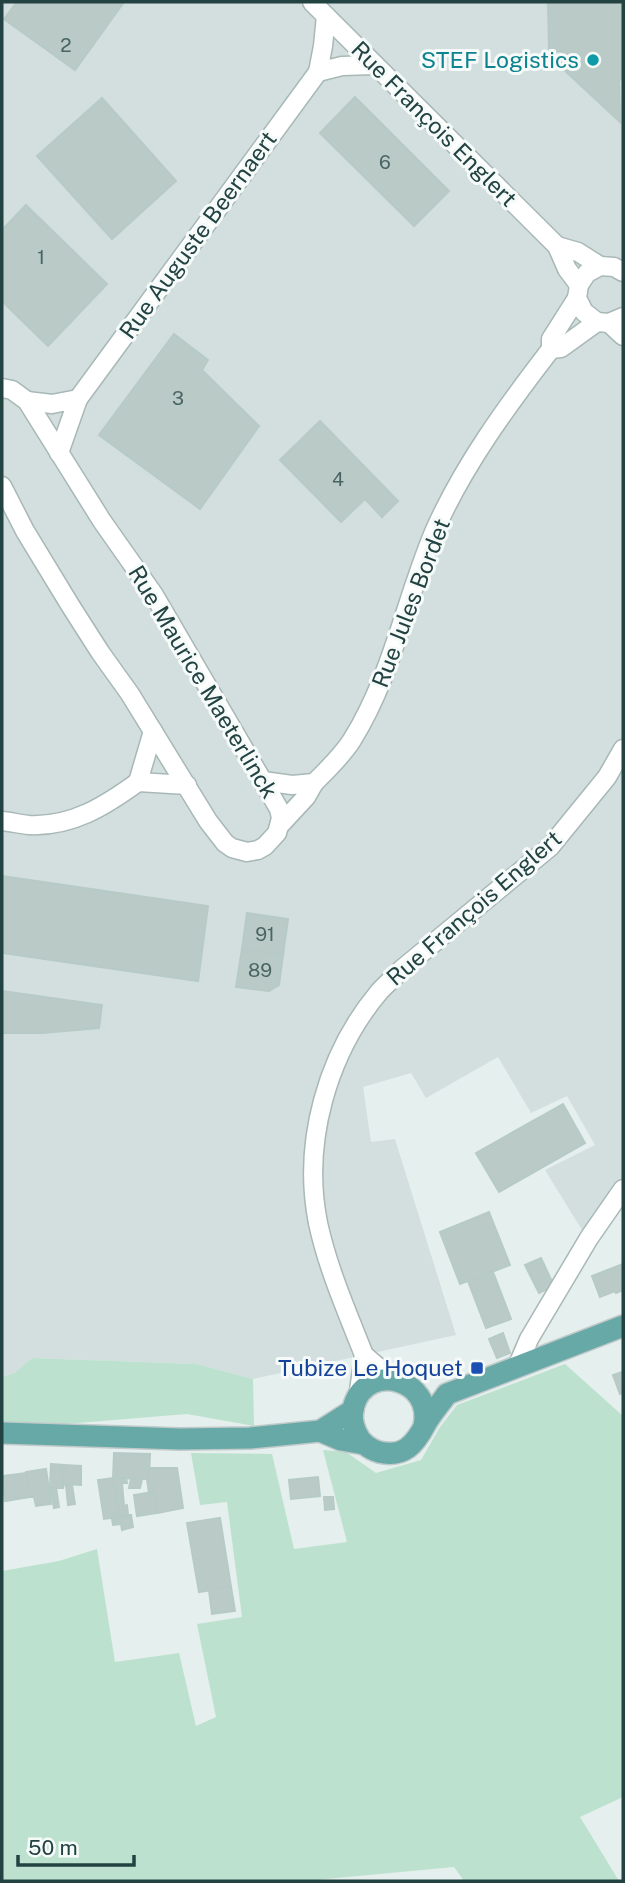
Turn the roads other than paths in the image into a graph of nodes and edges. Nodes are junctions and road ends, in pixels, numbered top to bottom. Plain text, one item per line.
1 (312, 2) edge
2 (326, 16) junction
3 (374, 65) junction
4 (318, 72) junction
5 (557, 246) junction
6 (600, 266) junction
7 (623, 272) edge
8 (578, 291) junction
9 (610, 321) edge
10 (623, 337) edge
11 (551, 349) junction
12 (2, 388) edge
13 (78, 399) junction
14 (27, 401) junction
15 (59, 453) junction
16 (2, 486) edge
17 (153, 731) junction
18 (623, 749) edge
19 (263, 781) junction
20 (138, 782) junction
21 (314, 783) junction
22 (187, 785) junction
23 (2, 821) edge
24 (280, 825) junction
25 (623, 1189) edge
26 (623, 1326) edge
27 (364, 1355) junction
28 (517, 1367) junction
29 (402, 1384) junction
30 (447, 1394) junction
31 (355, 1404) junction
32 (424, 1426) junction
33 (320, 1431) junction
34 (2, 1433) edge
35 (364, 1444) junction

1 - 2 street, Rue François Englert
2 - 3 street, Rue François Englert
2 - 4 street
3 - 4 street
3 - 5 street, Rue François Englert
4 - 13 street, Rue Auguste Beernaert
5 - 6 street
5 - 8 street
6 - 7 street
6 - 8 street, Rue Jules Bordet
8 - 9 street
8 - 11 street, Rue Jules Bordet
9 - 10 street
9 - 11 street
11 - 21 street, Rue Jules Bordet
12 - 14 street
13 - 14 street
13 - 15 street, Rue Auguste Beernaert
14 - 15 street, Rue Maurice Maeterlinck
15 - 19 street, Rue Maurice Maeterlinck
16 - 17 street, Rue Maurice Maeterlinck
17 - 20 street
17 - 22 street, Rue Maurice Maeterlinck
18 - 27 street, Rue François Englert
19 - 21 street
19 - 24 street, Rue Maurice Maeterlinck
20 - 22 street
20 - 23 street
21 - 24 street, Rue Jules Bordet
22 - 24 street, Rue Maurice Maeterlinck
25 - 28 street
26 - 28 main road
27 - 29 street
27 - 31 street
28 - 30 main road
29 - 30 main road
29 - 31 main road
29 - 32 main road
30 - 32 main road
31 - 33 main road
31 - 35 main road
32 - 35 main road
33 - 34 main road
33 - 35 main road

